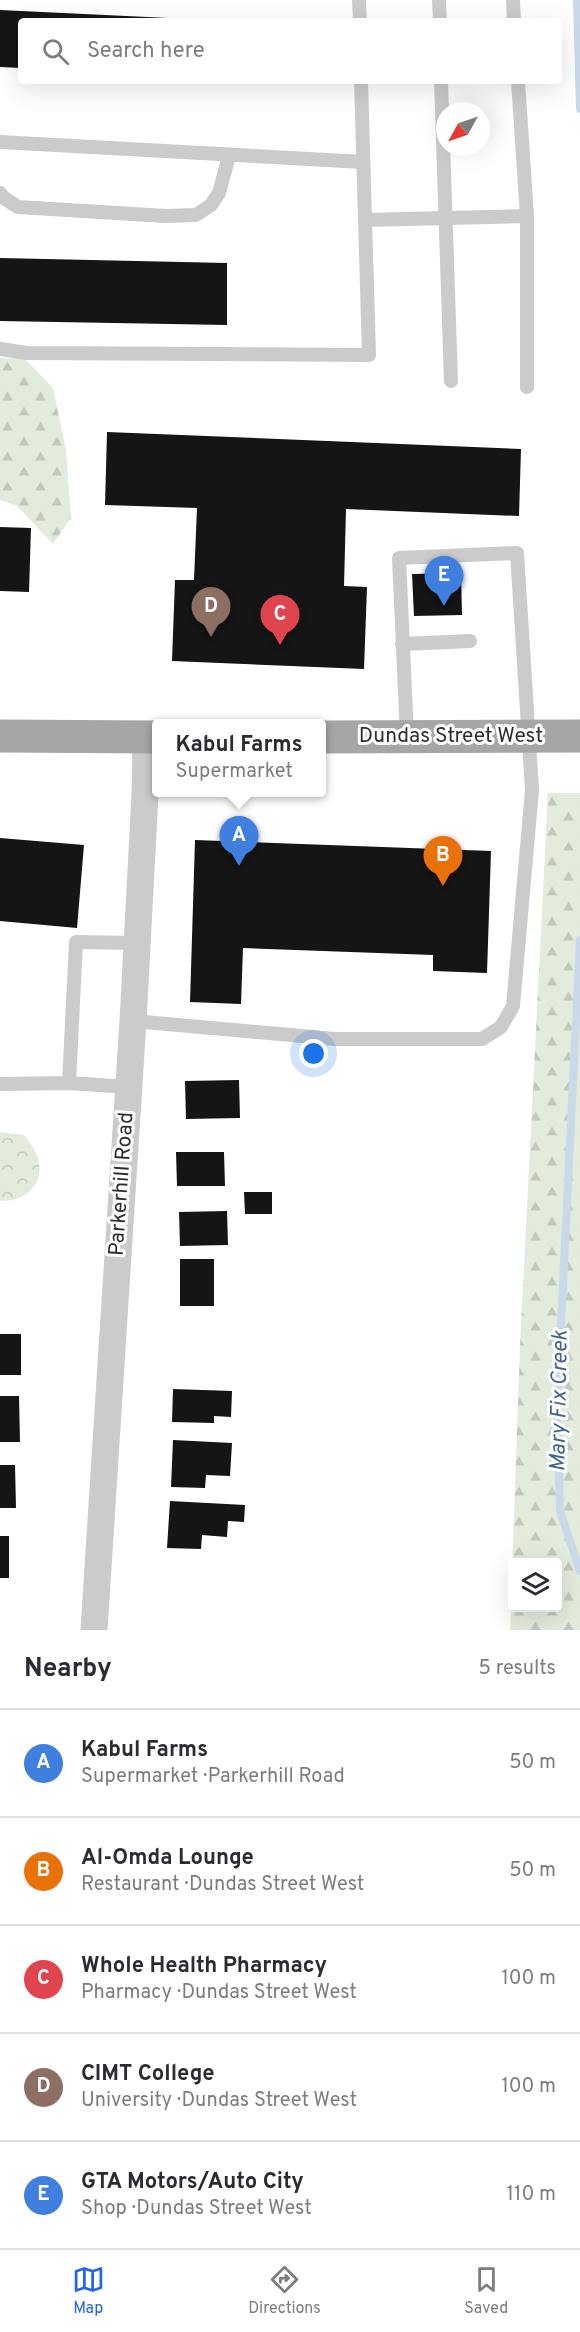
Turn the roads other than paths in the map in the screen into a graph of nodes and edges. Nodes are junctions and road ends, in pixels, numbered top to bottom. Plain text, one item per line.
1 (360, 0) edge
2 (440, 0) edge
3 (513, 0) edge
4 (360, 18) edge
5 (440, 18) edge
6 (514, 18) edge
7 (361, 84) edge
8 (441, 84) edge
9 (518, 84) edge
10 (0, 142) edge
11 (229, 156) junction
12 (363, 162) junction
13 (0, 193) edge
14 (527, 216) junction
15 (444, 219) junction
16 (366, 220) junction
17 (0, 349) edge
18 (451, 381) dead end
19 (527, 387) dead end
20 (470, 641) dead end
21 (402, 644) junction
22 (0, 736) edge
23 (407, 736) junction
24 (529, 736) junction
25 (580, 736) edge
26 (151, 737) edge
27 (326, 737) edge
28 (138, 943) junction
29 (133, 1021) junction
30 (69, 1083) junction
31 (0, 1084) edge
32 (129, 1088) junction
33 (94, 1630) edge

1 - 4 lane
2 - 5 lane
3 - 6 lane
7 - 12 lane
8 - 15 lane
9 - 14 lane
10 - 11 lane
11 - 12 lane
11 - 13 lane
12 - 16 lane
14 - 15 lane
14 - 19 lane
15 - 16 lane
15 - 18 lane
16 - 17 lane
20 - 21 lane
21 - 23 lane
21 - 24 lane
22 - 26 main road
23 - 24 main road, Dundas Street West
23 - 27 main road, Dundas Street West
24 - 25 main road, Dundas Street West
24 - 29 lane
26 - 28 street, Parkerhill Road
28 - 29 street, Parkerhill Road
28 - 30 lane
29 - 32 street, Parkerhill Road
30 - 31 lane
30 - 32 lane
32 - 33 street, Parkerhill Road

